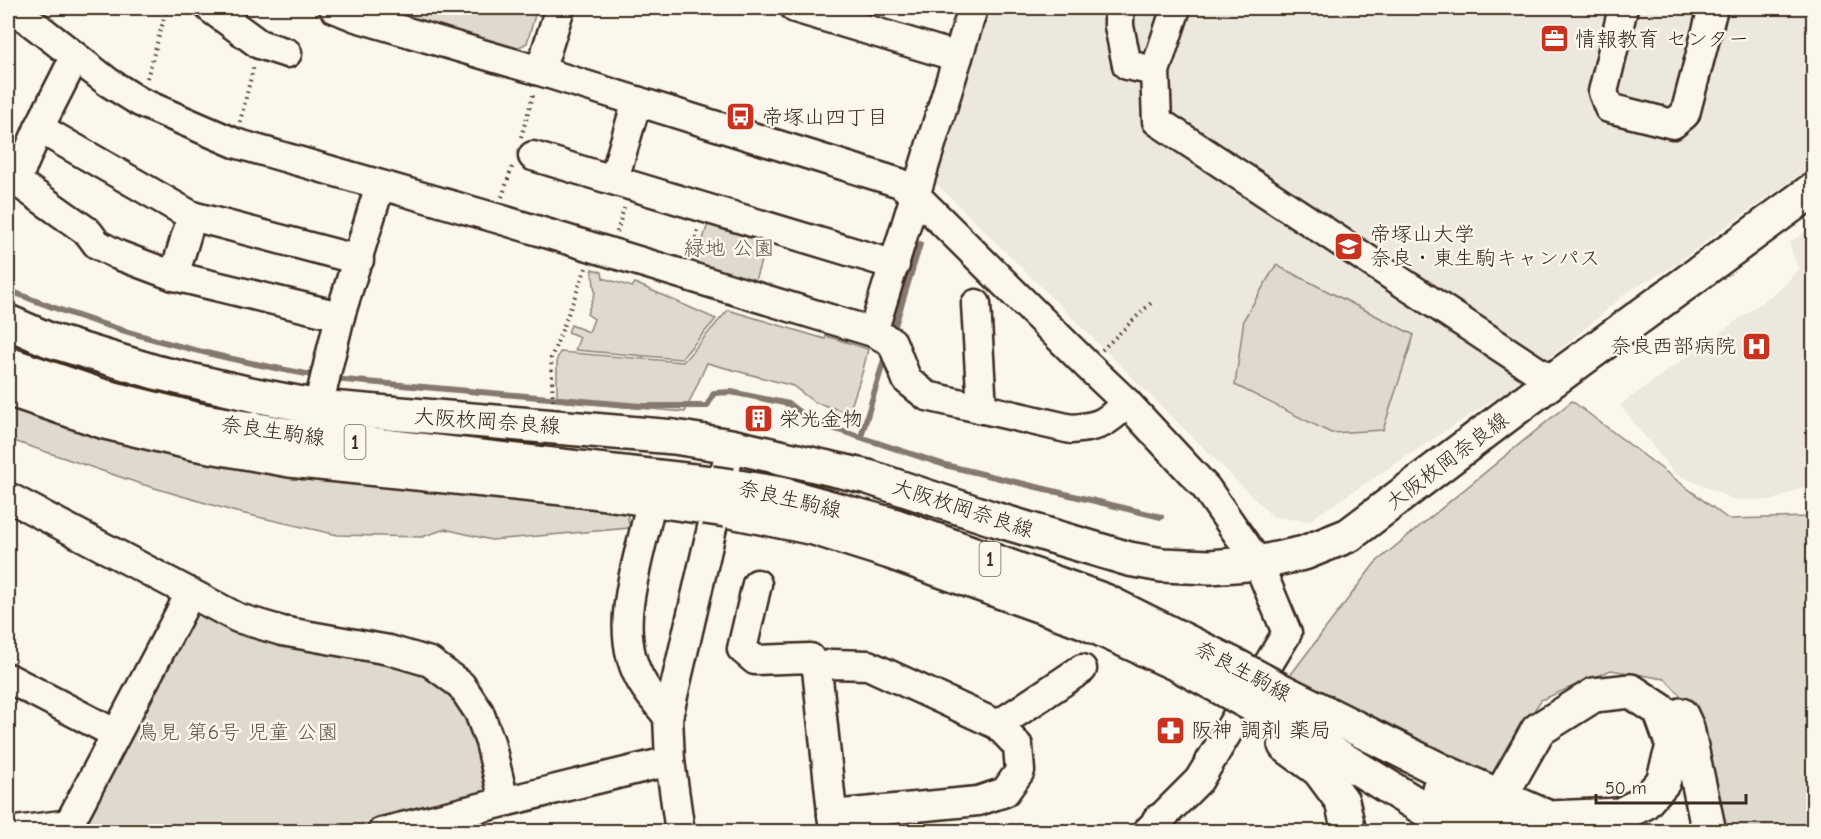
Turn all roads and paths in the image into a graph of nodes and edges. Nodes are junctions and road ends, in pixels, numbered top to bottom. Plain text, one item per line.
1 (13, 8) edge
2 (167, 8) edge
3 (210, 8) edge
4 (334, 8) edge
5 (560, 8) edge
6 (795, 8) edge
7 (973, 8) edge
8 (1119, 8) edge
9 (1176, 8) edge
10 (1623, 8) edge
11 (1713, 8) edge
12 (259, 44) junction
13 (287, 53) dead end
14 (75, 57) junction
15 (958, 57) junction
16 (540, 71) junction
17 (1155, 72) junction
18 (637, 101) junction
19 (140, 102) junction
20 (39, 128) junction
21 (235, 143) junction
22 (533, 156) dead end
23 (622, 182) junction
24 (380, 185) junction
25 (1814, 189) edge
26 (12, 191) edge
27 (915, 195) junction
28 (706, 207) junction
29 (192, 216) junction
30 (602, 250) junction
31 (359, 260) junction
32 (895, 265) junction
33 (684, 275) junction
34 (174, 276) junction
35 (1151, 303) dead end
36 (976, 304) dead end
37 (340, 316) junction
38 (8, 322) edge
39 (873, 332) junction
40 (8, 364) edge
41 (1086, 365) junction
42 (1552, 381) junction
43 (8, 389) edge
44 (1127, 403) junction
45 (318, 406) junction
46 (982, 409) junction
47 (553, 426) junction
48 (731, 446) junction
49 (719, 496) junction
50 (8, 497) edge
51 (648, 515) dead end
52 (1258, 563) junction
53 (757, 584) dead end
54 (190, 594) junction
55 (817, 669) junction
56 (1082, 669) dead end
57 (8, 678) edge
58 (1225, 685) junction
59 (1271, 711) junction
60 (668, 717) junction
61 (998, 725) junction
62 (116, 734) junction
63 (670, 761) junction
64 (504, 801) junction
65 (833, 823) edge
66 (70, 828) edge
67 (1154, 828) edge
68 (8, 831) edge
69 (382, 831) edge
70 (680, 831) edge
71 (1349, 831) edge
72 (1462, 831) edge
73 (1509, 831) edge
74 (1710, 831) edge

1 - 14 street
2 - 19 path
3 - 12 street
4 - 16 street
5 - 16 street
6 - 15 street
7 - 15 street
8 - 17 street
9 - 17 street
10 - 11 street
12 - 13 street
12 - 21 path
14 - 19 street
14 - 20 street
15 - 27 street
16 - 18 street
17 - 42 street
18 - 23 street
18 - 27 street
19 - 21 street
20 - 26 street
20 - 29 street
21 - 24 street
22 - 23 street
23 - 28 street
23 - 30 path
24 - 30 street
24 - 31 street
25 - 42 main road, 大阪枚岡奈良線
26 - 34 street
27 - 32 street
27 - 41 street
28 - 32 street
28 - 33 path
29 - 31 street
29 - 34 street
30 - 33 street
30 - 47 path
31 - 37 street
32 - 39 street
33 - 39 street
34 - 37 street
35 - 41 path
36 - 46 street
37 - 45 street
38 - 45 main road, 大阪枚岡奈良線
39 - 46 street
40 - 49 main road, 奈良生駒線 / 1
41 - 44 street
42 - 52 main road, 大阪枚岡奈良線
43 - 49 main road, 奈良生駒線 / 1
44 - 46 street
44 - 52 street
45 - 47 main road, 大阪枚岡奈良線
47 - 48 main road, 大阪枚岡奈良線
48 - 52 main road, 大阪枚岡奈良線
48 - 60 street
49 - 58 main road, 奈良生駒線 / 1
49 - 58 main road, 奈良生駒線 / 1
50 - 54 street
51 - 60 street
52 - 67 street
53 - 55 street
54 - 62 street
54 - 64 street
55 - 61 street
55 - 65 street
56 - 61 street
57 - 62 street
58 - 59 main road, 奈良生駒線 / 1, bridge
59 - 71 main road
59 - 72 main road, 奈良生駒線 / 1
59 - 73 main road, 奈良生駒線 / 1
59 - 74 main road
60 - 63 street
61 - 65 street
62 - 66 street
63 - 64 street
63 - 70 street
64 - 69 street
66 - 68 street

